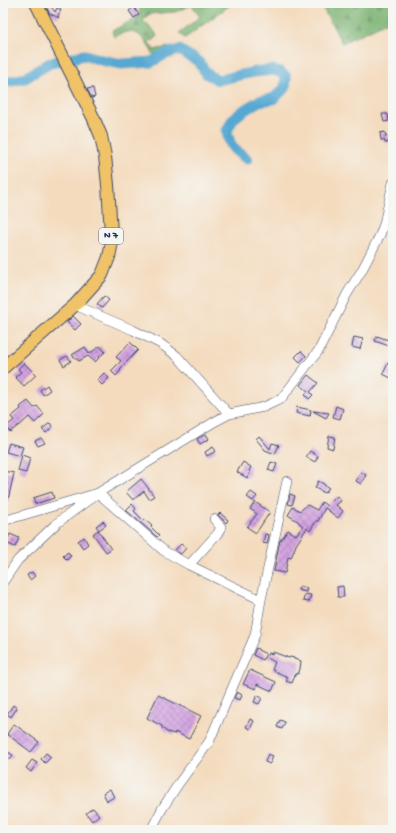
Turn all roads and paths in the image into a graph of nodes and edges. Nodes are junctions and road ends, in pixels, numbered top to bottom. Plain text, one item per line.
1 (36, 3) edge
2 (393, 183) edge
3 (75, 305) junction
4 (3, 368) edge
5 (229, 414) junction
6 (287, 481) dead end
7 (98, 493) junction
8 (214, 519) dead end
9 (3, 521) edge
10 (189, 565) junction
11 (3, 582) edge
12 (262, 600) junction
13 (151, 830) edge

1 - 3 main road, N 7
2 - 5 street
3 - 4 main road, N 7
3 - 5 street
5 - 7 street
6 - 12 street
7 - 9 street
7 - 10 street
7 - 11 street
8 - 10 street
10 - 12 street
12 - 13 street

